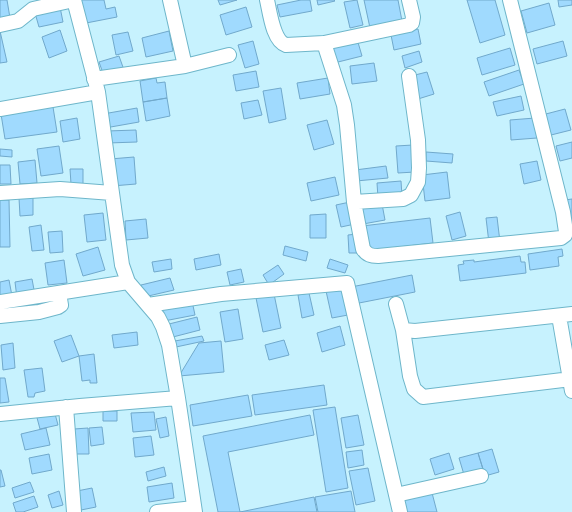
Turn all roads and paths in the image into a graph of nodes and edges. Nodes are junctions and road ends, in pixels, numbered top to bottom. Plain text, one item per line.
1 (170, 0) edge
2 (267, 0) edge
3 (409, 0) edge
4 (510, 0) edge
5 (0, 25) edge
6 (324, 43) junction
7 (229, 55) dead end
8 (185, 66) junction
9 (409, 76) dead end
10 (96, 86) junction
11 (0, 110) edge
12 (0, 193) edge
13 (112, 193) junction
14 (354, 202) junction
15 (569, 232) edge
16 (128, 282) junction
17 (59, 292) junction
18 (0, 302) edge
19 (396, 304) dead end
20 (148, 305) junction
21 (565, 315) edge
22 (0, 316) edge
23 (403, 330) junction
24 (571, 385) edge
25 (178, 398) junction
26 (66, 407) junction
27 (0, 414) edge
28 (481, 476) dead end
29 (396, 495) junction
30 (194, 510) edge
31 (74, 512) edge
32 (157, 512) edge
33 (400, 512) edge

1 - 8 street
2 - 6 street
3 - 6 street
4 - 15 street
5 - 10 street
6 - 14 street
7 - 8 street
8 - 10 street
9 - 14 street
10 - 11 street
10 - 13 street
12 - 13 street
13 - 16 street
14 - 15 street
16 - 17 street
16 - 20 street
17 - 18 street
17 - 22 street
19 - 23 street
20 - 25 street
20 - 29 street
21 - 23 street
21 - 24 street
23 - 24 street
25 - 26 street
25 - 30 street
26 - 27 street
26 - 31 street
28 - 29 street
29 - 33 street
30 - 32 street

